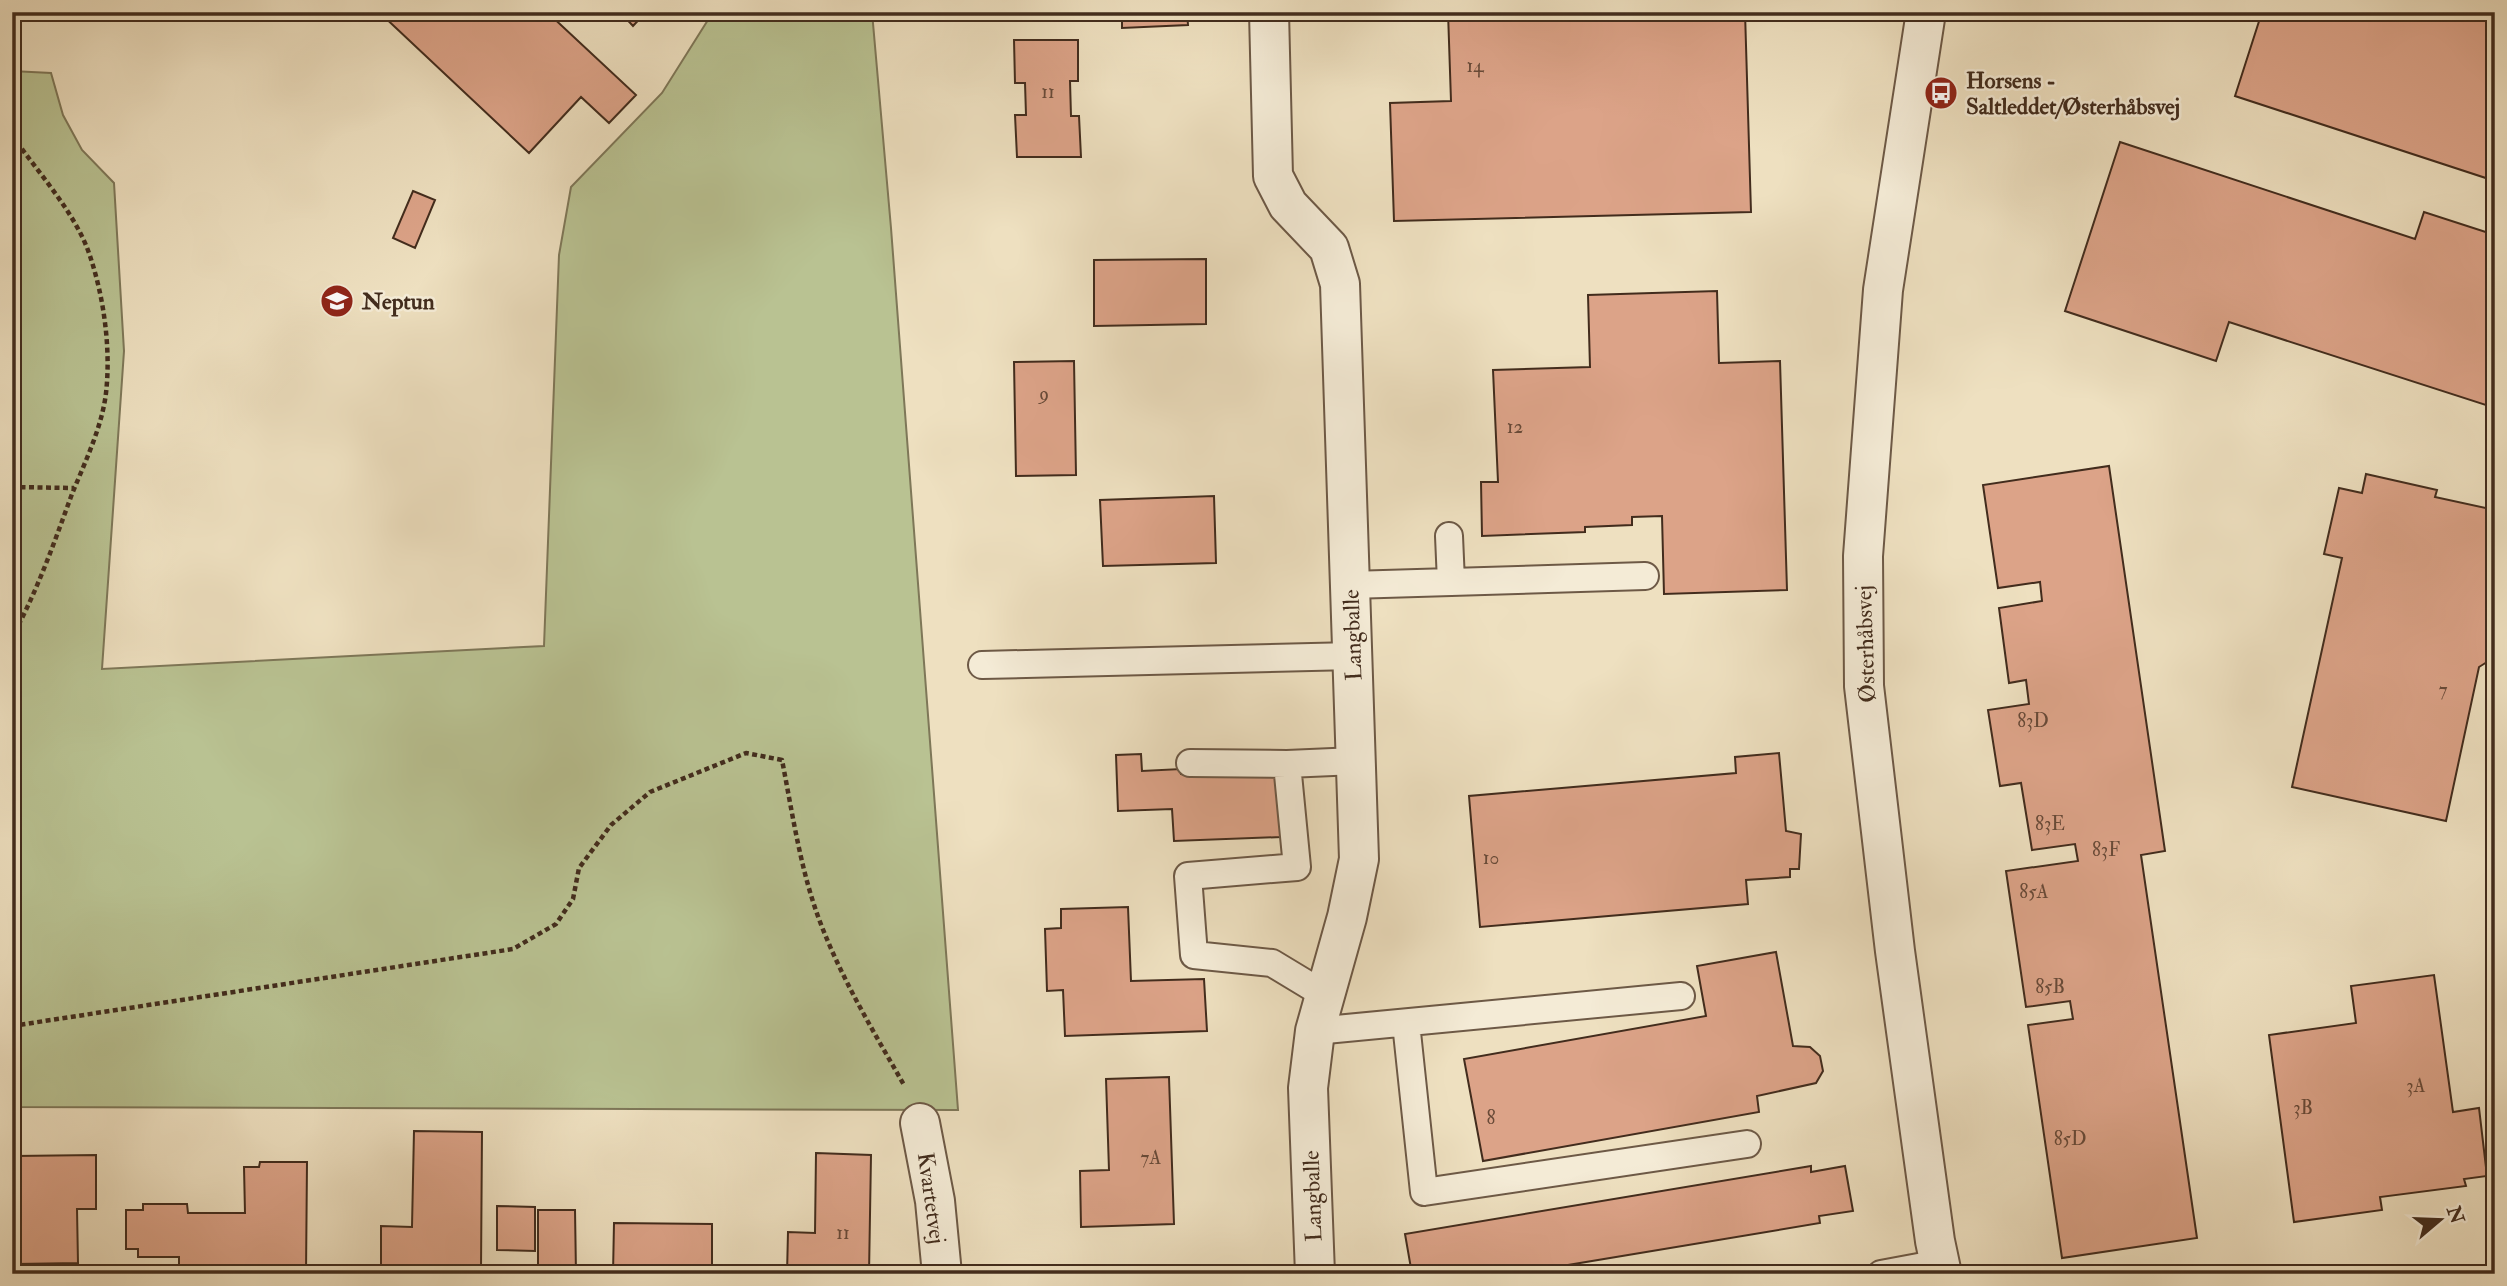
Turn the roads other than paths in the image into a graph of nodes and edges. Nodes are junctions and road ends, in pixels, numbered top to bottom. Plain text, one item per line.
1 (1269, 12) edge
2 (1926, 12) edge
3 (1449, 536) dead end
4 (1645, 576) dead end
5 (1451, 582) junction
6 (1350, 585) junction
7 (1353, 656) junction
8 (982, 665) dead end
9 (1356, 761) junction
10 (1190, 763) dead end
11 (1287, 764) junction
12 (1325, 995) junction
13 (1681, 996) dead end
14 (1406, 1023) junction
15 (1315, 1031) junction
16 (920, 1123) road end
17 (1747, 1144) dead end
18 (1941, 1269) edge
19 (942, 1274) edge
20 (1315, 1274) edge
21 (1881, 1274) edge

1 - 6 street, Langballe
2 - 18 street, Østerhåbsvej
3 - 5 lane
4 - 5 lane
5 - 6 lane
6 - 7 street, Langballe
7 - 8 lane
7 - 9 street, Langballe
9 - 11 lane
9 - 12 street, Langballe
10 - 11 lane
11 - 12 lane
12 - 15 street, Langballe
13 - 14 lane
14 - 15 lane
14 - 17 lane
15 - 20 street, Langballe
16 - 19 street, Kvartetvej
18 - 21 lane

